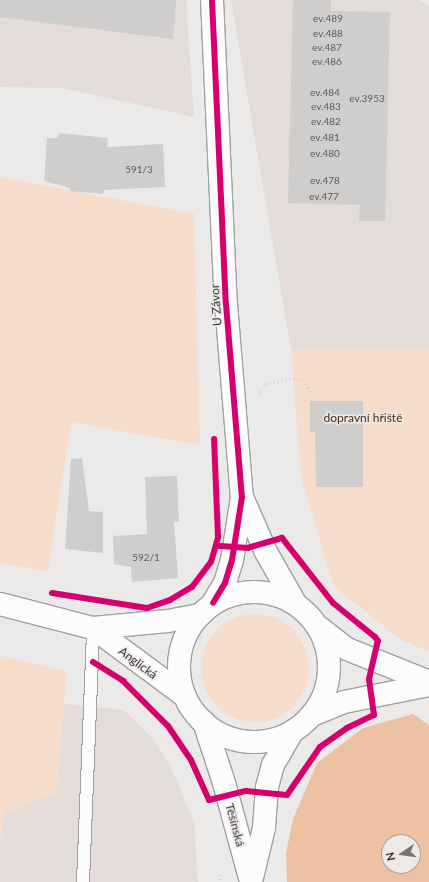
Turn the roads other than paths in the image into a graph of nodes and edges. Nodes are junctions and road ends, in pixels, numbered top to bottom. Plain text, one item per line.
1 (212, 0) edge
2 (242, 497) junction
3 (295, 603) junction
4 (0, 604) edge
5 (206, 609) junction
6 (318, 627) junction
7 (93, 628) junction
8 (429, 682) edge
9 (429, 685) edge
10 (185, 696) junction
11 (312, 716) junction
12 (204, 722) junction
13 (292, 732) junction
14 (83, 882) edge
15 (251, 882) edge

1 - 2 street, U Závor
2 - 3 street, U Závor
2 - 5 street, U Závor
3 - 5 street, Anglická
3 - 6 street
4 - 7 street, Anglická
5 - 7 street, Anglická
5 - 10 street, U Závor
6 - 8 street
6 - 11 street
7 - 10 street, Anglická
7 - 14 lane
9 - 11 street
10 - 12 street
11 - 13 street
12 - 13 street
12 - 15 street, Těšínská
13 - 15 street, Těšínská

